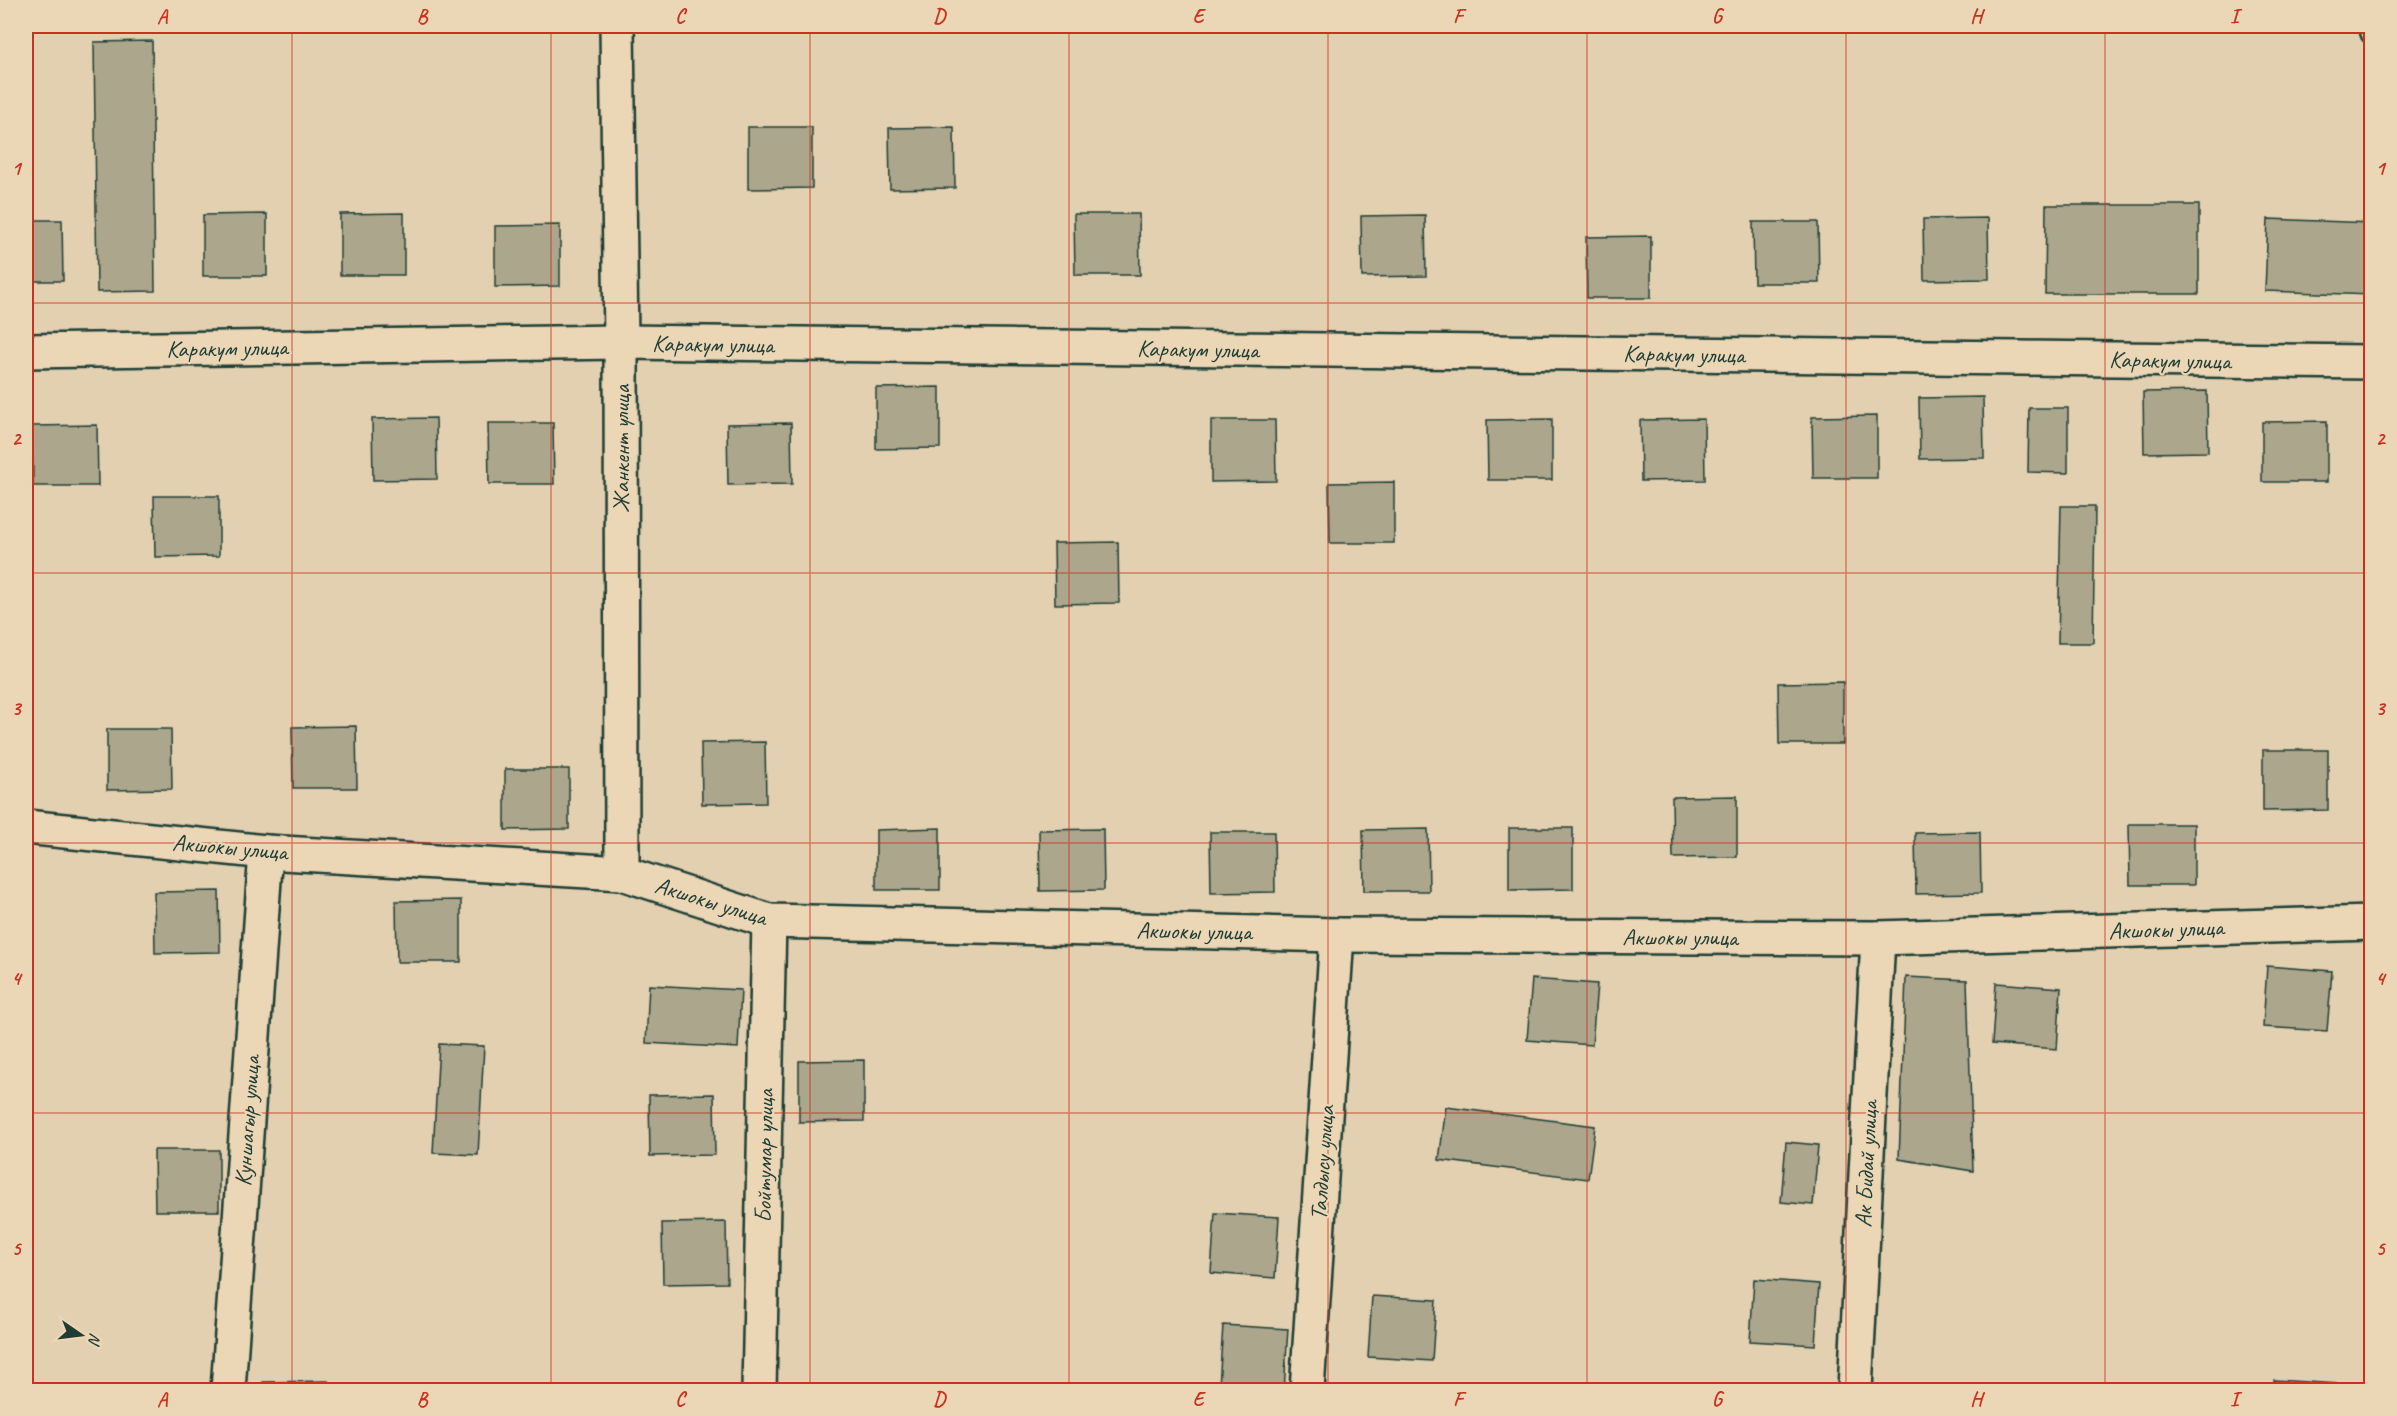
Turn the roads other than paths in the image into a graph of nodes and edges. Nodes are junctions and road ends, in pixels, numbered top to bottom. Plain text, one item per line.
1 (617, 26) edge
2 (2370, 26) edge
3 (2372, 33) edge
4 (621, 342) junction
5 (26, 351) edge
6 (2372, 362) edge
7 (26, 827) edge
8 (266, 852) junction
9 (622, 873) junction
10 (769, 921) junction
11 (2372, 923) edge
12 (1337, 935) junction
13 (1878, 938) junction
14 (228, 1390) edge
15 (759, 1390) edge
16 (1307, 1390) edge
17 (1855, 1390) edge

1 - 4 street, Жанкент улица
2 - 3 lane
4 - 5 street, Каракум улица
4 - 6 street, Каракум улица
4 - 9 street, Жанкент улица
7 - 8 street, Акшокы улица
8 - 9 street, Акшокы улица
8 - 14 street, Куншагыр улица
9 - 10 street, Акшокы улица
10 - 12 street, Акшокы улица
10 - 15 street, Бойтумар улица
11 - 13 street, Акшокы улица
12 - 13 street, Акшокы улица
12 - 16 street, Талдысу улица
13 - 17 street, Ак Бидай улица

